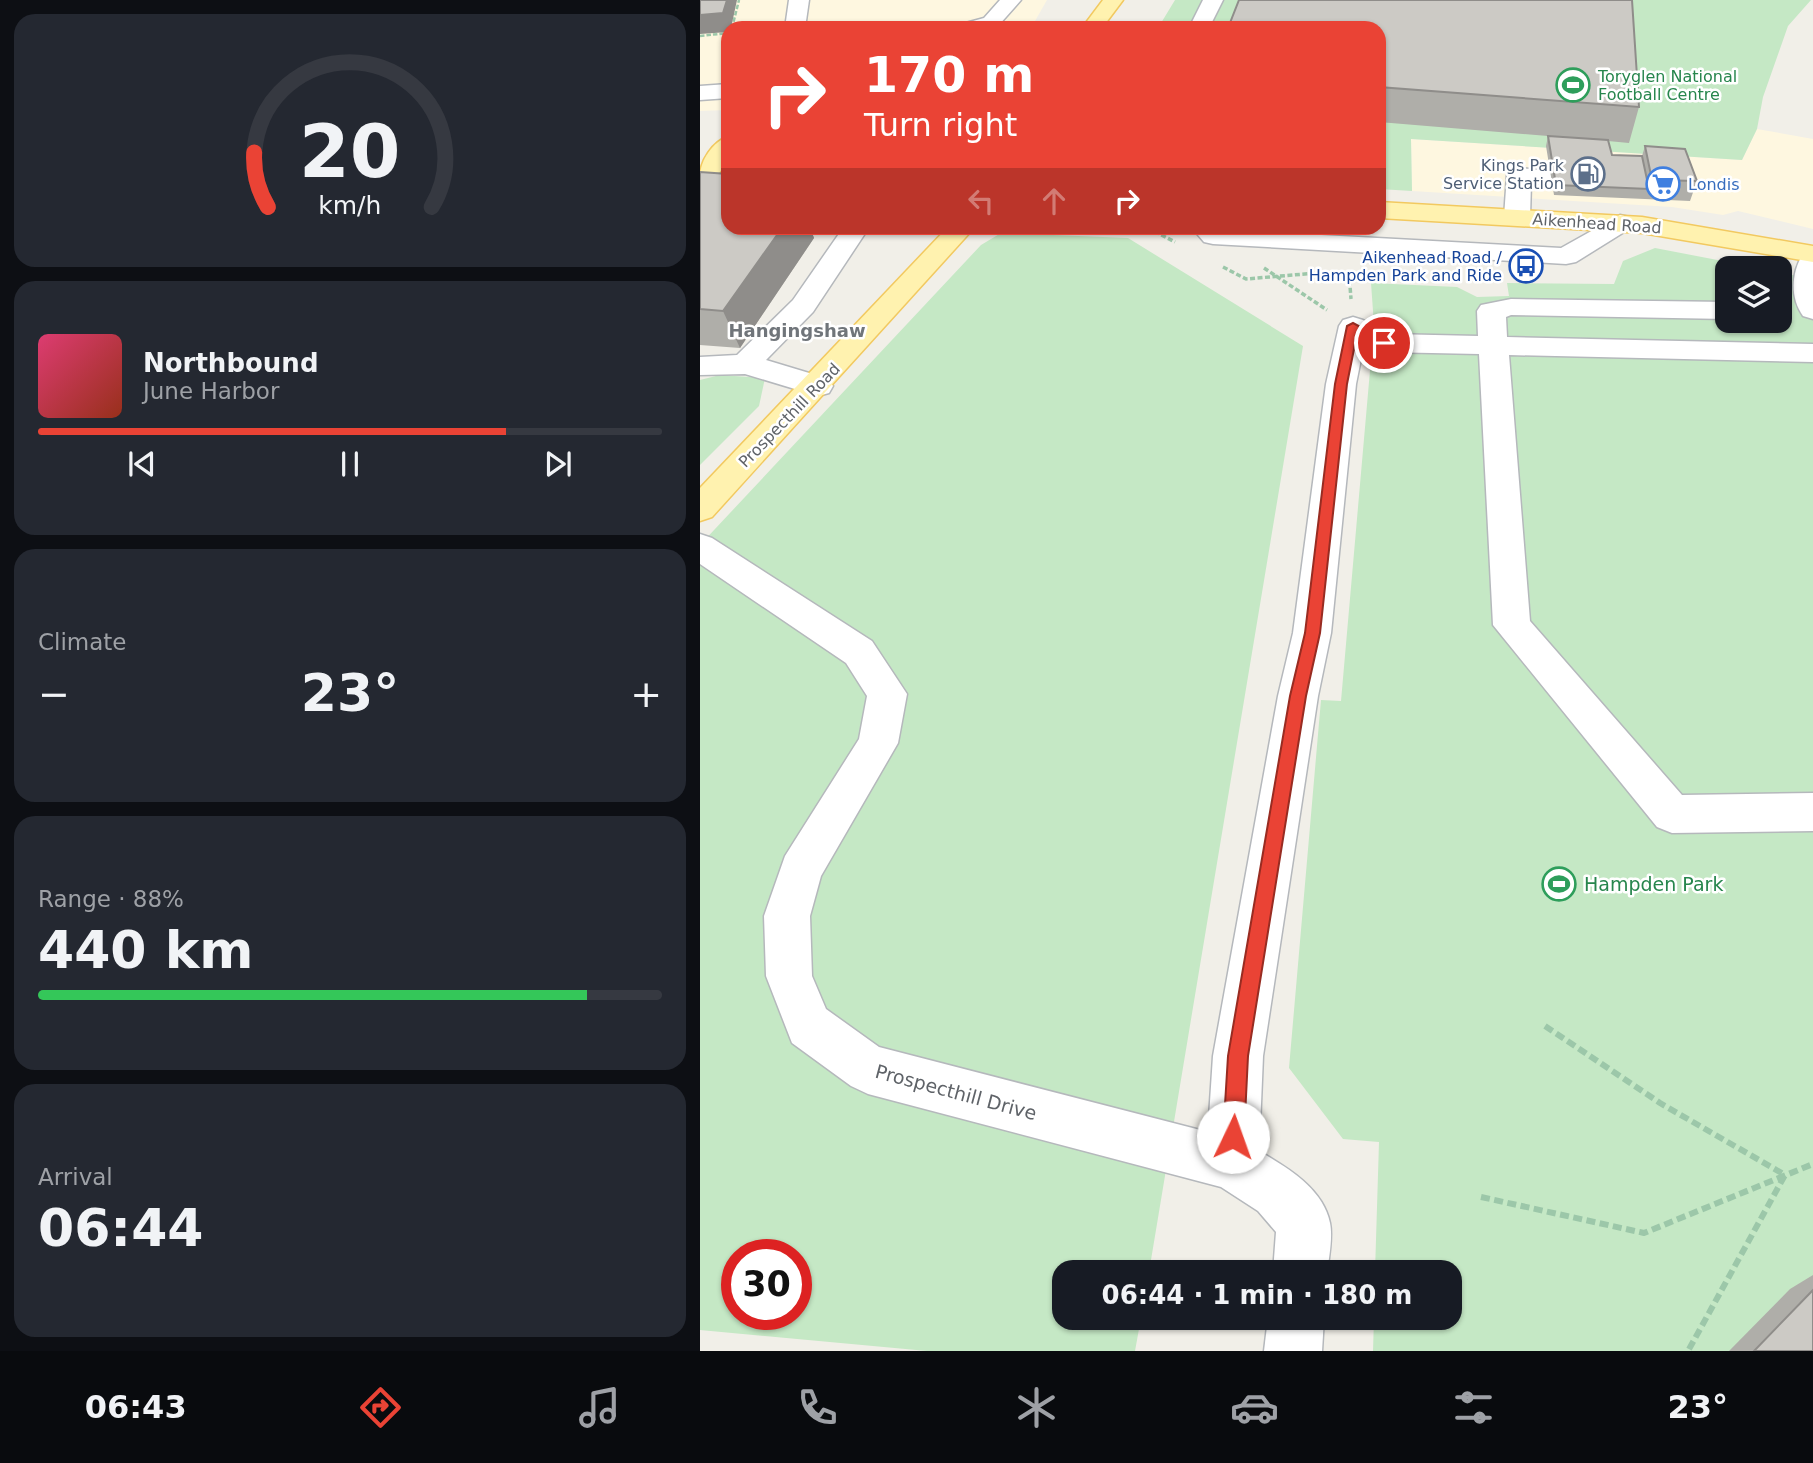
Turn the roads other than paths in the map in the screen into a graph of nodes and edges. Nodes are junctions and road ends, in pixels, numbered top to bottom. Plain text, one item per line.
1 (799, 0) edge
2 (1011, 0) edge
3 (1113, 0) edge
4 (1213, 0) edge
5 (796, 21) edge
6 (992, 21) edge
7 (1097, 21) edge
8 (1202, 21) edge
9 (721, 92) edge
10 (700, 93) edge
11 (721, 156) edge
12 (712, 171) edge
13 (1386, 210) edge
14 (1628, 210) junction
15 (1517, 217) junction
16 (851, 235) edge
17 (955, 235) edge
18 (1245, 235) edge
19 (1813, 254) edge
20 (1813, 260) edge
21 (1813, 310) edge
22 (1715, 311) edge
23 (1747, 333) edge
24 (1493, 346) junction
25 (1756, 352) junction
26 (1813, 353) edge
27 (744, 365) junction
28 (700, 366) edge
29 (818, 386) junction
30 (700, 509) edge
31 (700, 547) edge
32 (1813, 813) edge
33 (1231, 1164) junction
34 (1301, 1260) edge
35 (1295, 1330) edge
36 (1293, 1351) edge

1 - 5 street
2 - 6 street
3 - 7 main road
4 - 8 street
9 - 10 street
11 - 12 main road
13 - 15 main road, Aikenhead Road
14 - 15 main road, Aikenhead Road
14 - 15 street
14 - 18 street
14 - 19 main road, Aikenhead Road
16 - 27 street
17 - 29 main road, Prospecthill Road
20 - 21 street
22 - 24 street
23 - 25 street
24 - 25 street
24 - 32 street
24 - 33 street
25 - 26 street
27 - 28 street
27 - 29 street
29 - 30 main road, Prospecthill Road
31 - 33 street, Prospecthill Drive
33 - 34 street, Prospecthill Drive
35 - 36 street

